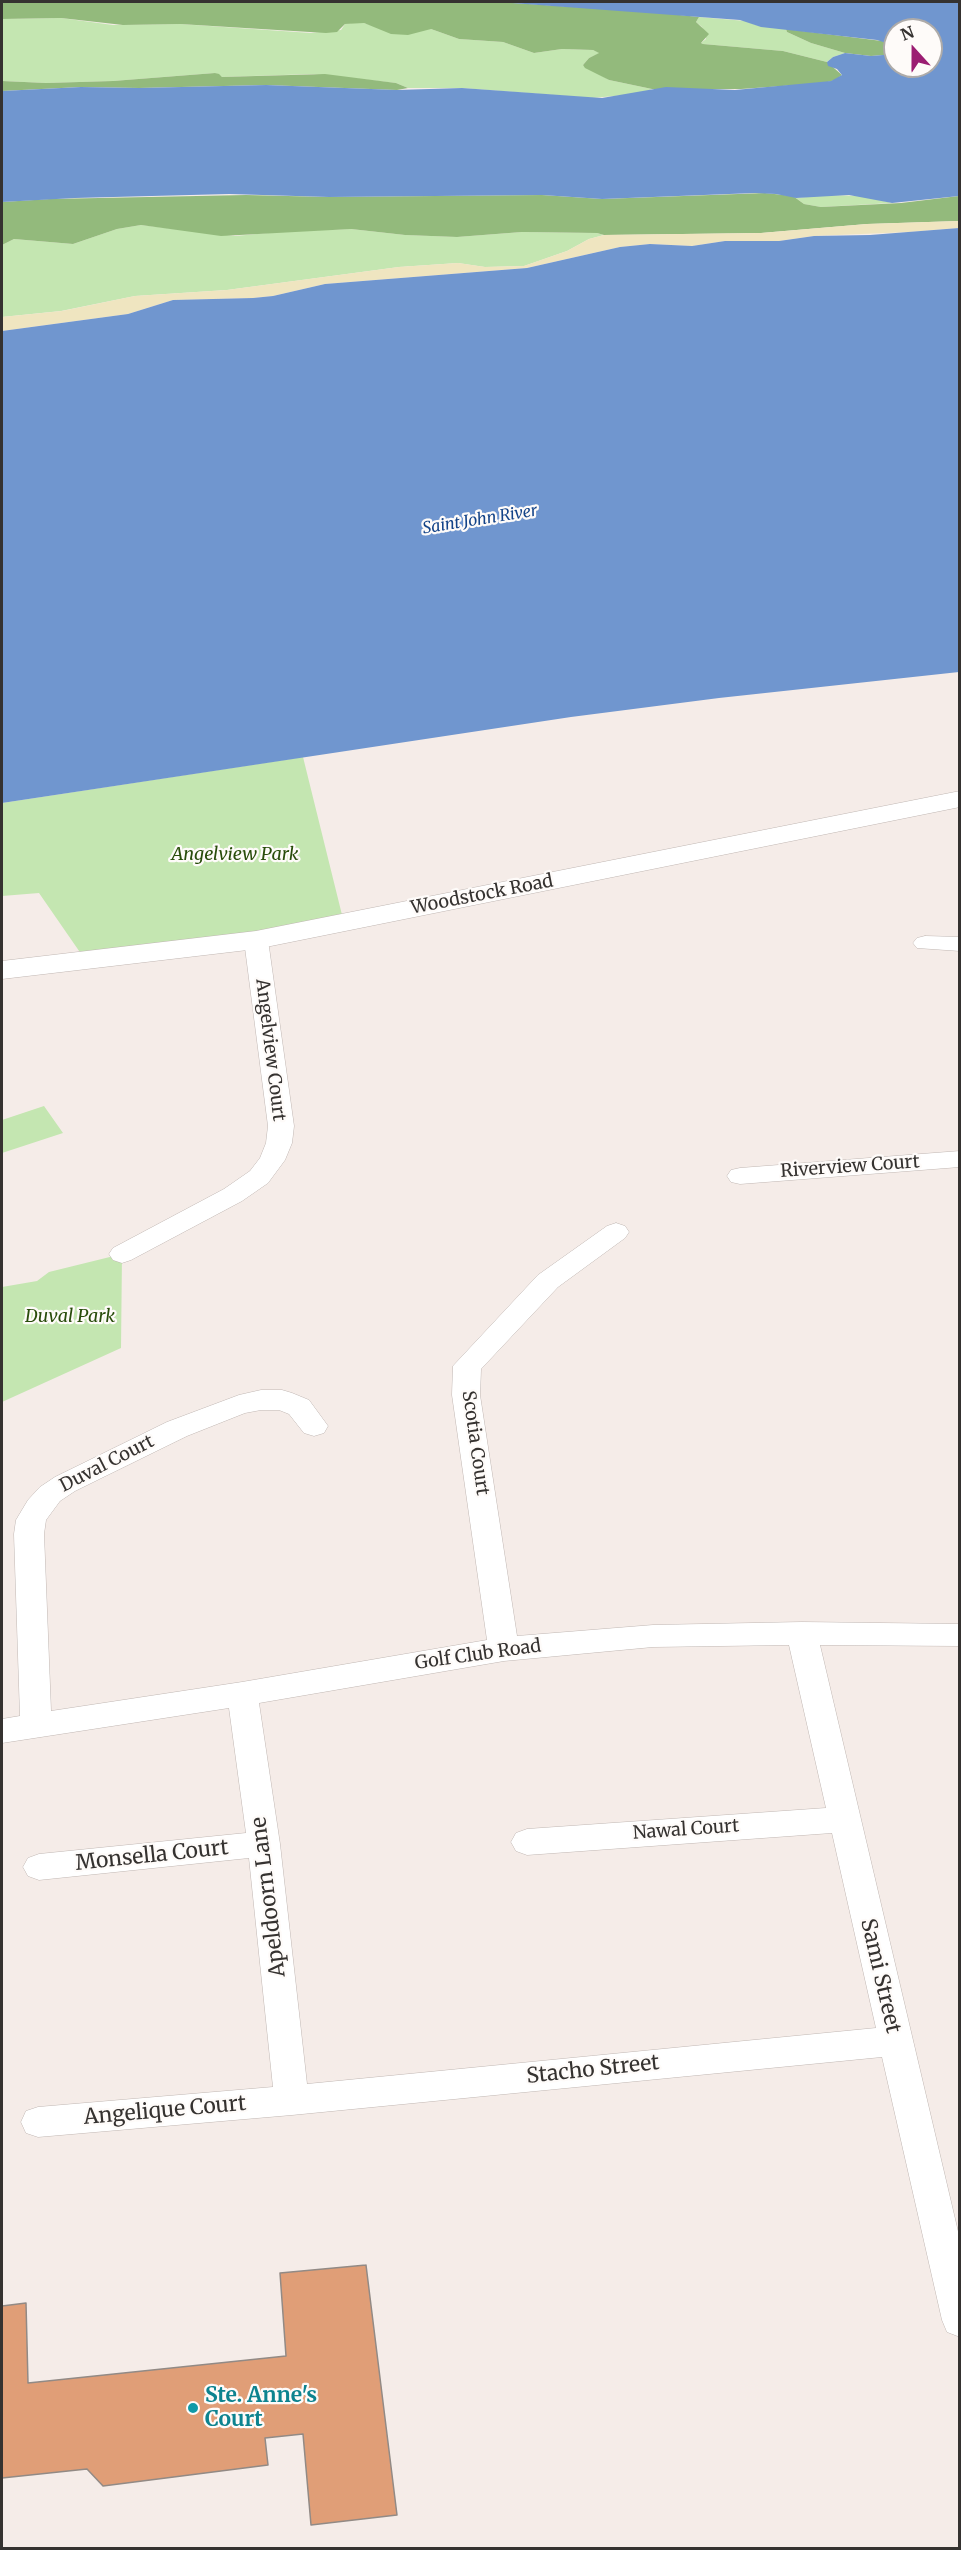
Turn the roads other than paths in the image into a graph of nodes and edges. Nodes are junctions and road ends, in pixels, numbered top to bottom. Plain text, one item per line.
1 (960, 799) edge
2 (256, 940) junction
3 (925, 943) dead end
4 (960, 944) edge
5 (2, 970) edge
6 (960, 1159) edge
7 (740, 1176) dead end
8 (616, 1232) dead end
9 (122, 1254) dead end
10 (314, 1426) dead end
11 (802, 1633) junction
12 (960, 1635) edge
13 (504, 1649) junction
14 (242, 1694) junction
15 (36, 1726) junction
16 (2, 1731) edge
17 (844, 1819) junction
18 (527, 1842) dead end
19 (264, 1844) junction
20 (39, 1867) dead end
21 (894, 2041) junction
22 (292, 2100) junction
23 (38, 2122) dead end
24 (960, 2320) edge

1 - 2 main road, Woodstock Road
2 - 5 main road, Woodstock Road
2 - 9 street, Angelview Court
3 - 4 street
6 - 7 street, Riverview Court
8 - 13 street, Scotia Court
10 - 15 street, Duval Court
11 - 12 street, Golf Club Road
11 - 13 street, Golf Club Road
11 - 17 street, Sami Street
13 - 14 street, Golf Club Road
14 - 15 street, Golf Club Road
14 - 19 street, Apeldoorn Lane
15 - 16 street, Golf Club Road
17 - 18 street, Nawal Court
17 - 21 street, Sami Street
19 - 20 street, Monsella Court
19 - 22 street, Apeldoorn Lane
21 - 22 street, Stacho Street
21 - 24 street, Sami Street
22 - 23 street, Angelique Court

